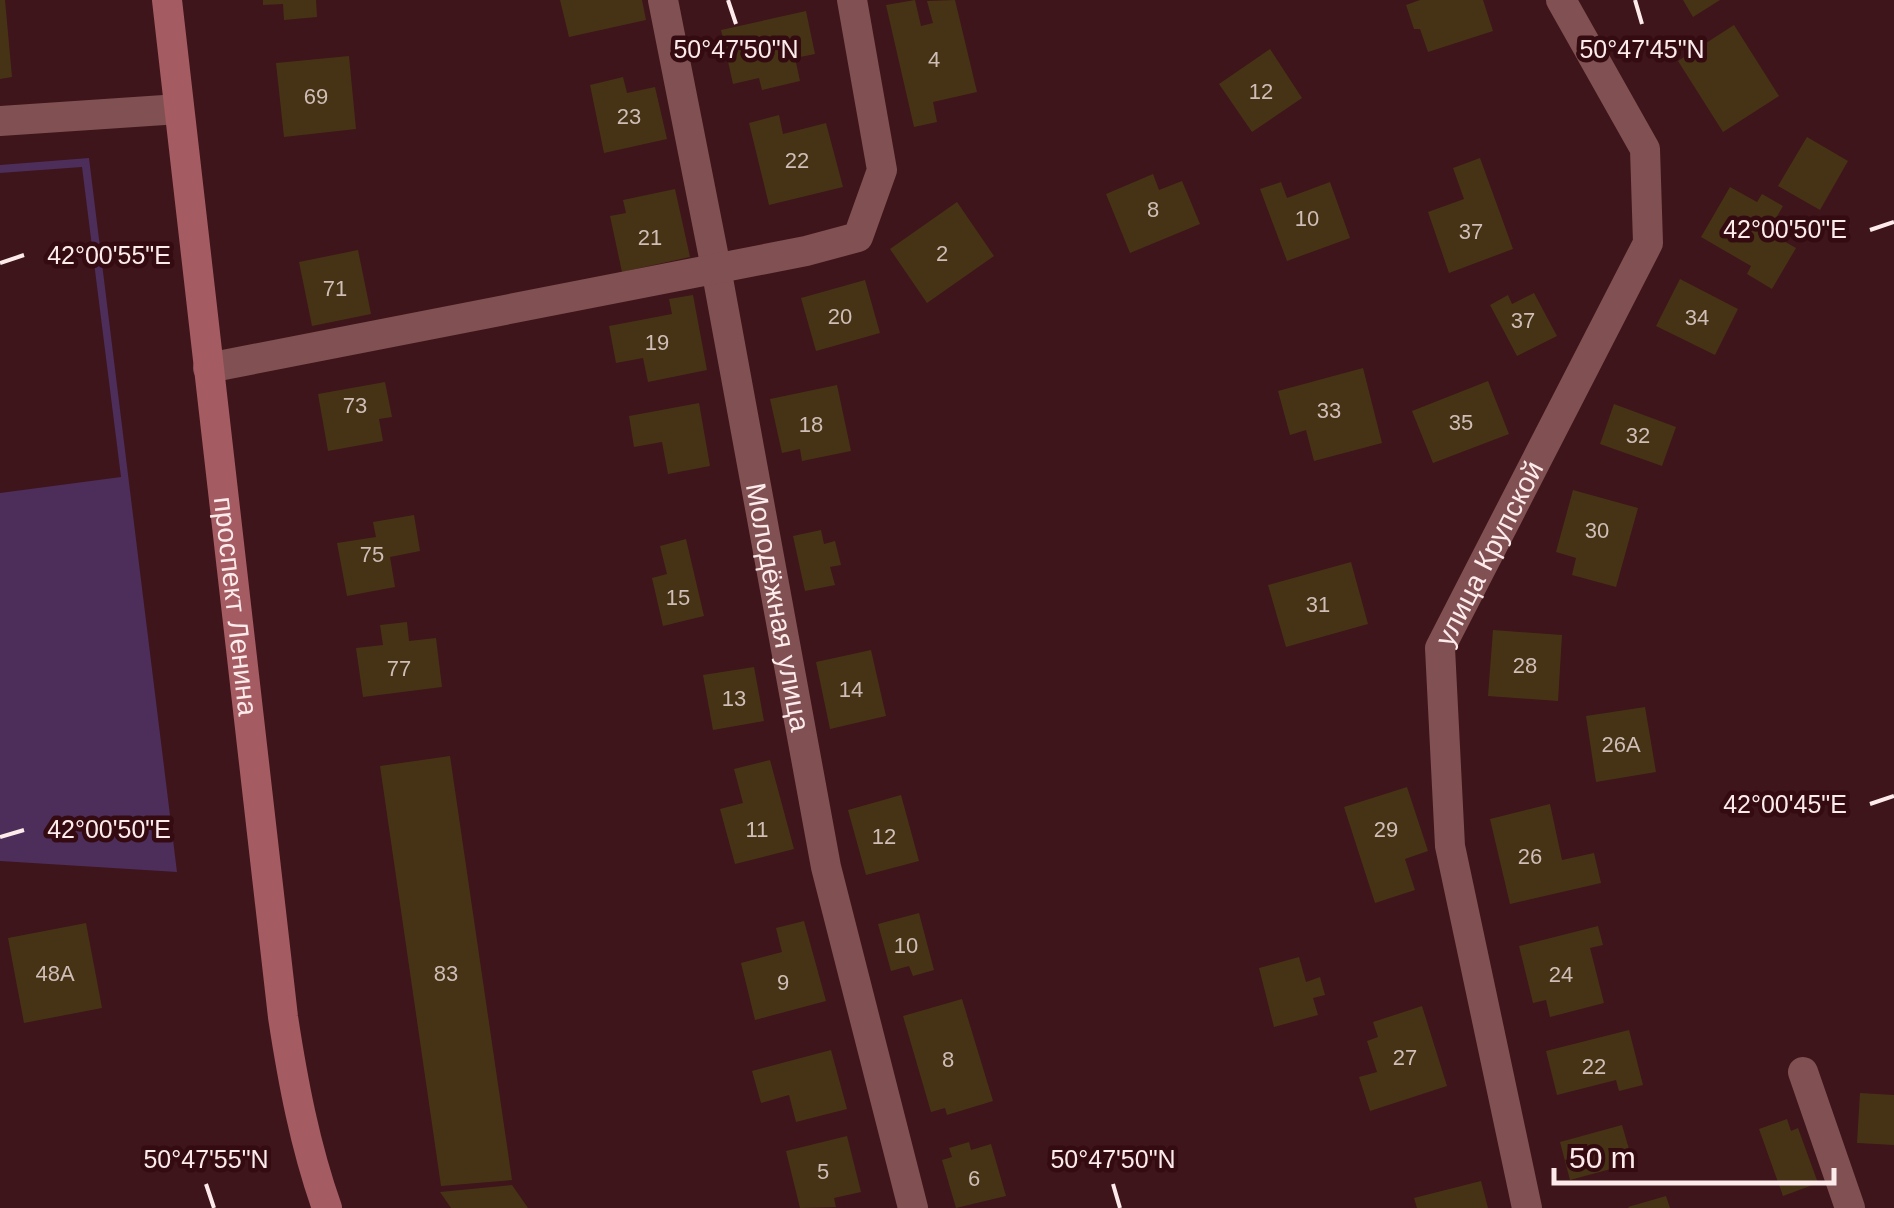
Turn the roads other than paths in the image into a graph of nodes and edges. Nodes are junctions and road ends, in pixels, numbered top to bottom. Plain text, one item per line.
1 (167, 0) edge
2 (662, 0) edge
3 (852, 0) edge
4 (1561, 0) edge
5 (179, 109) junction
6 (0, 121) edge
7 (716, 268) junction
8 (208, 368) junction
9 (1803, 1072) dead end
10 (327, 1208) edge
11 (913, 1208) edge
12 (1528, 1208) edge
13 (1850, 1208) edge

1 - 5 main road, проспект Ленина
2 - 7 street, Молодёжная улица
3 - 7 street
4 - 12 street, улица Крупской
5 - 6 street
5 - 8 main road, проспект Ленина
7 - 8 street
7 - 11 street, Молодёжная улица
8 - 10 main road, проспект Ленина
9 - 13 street

